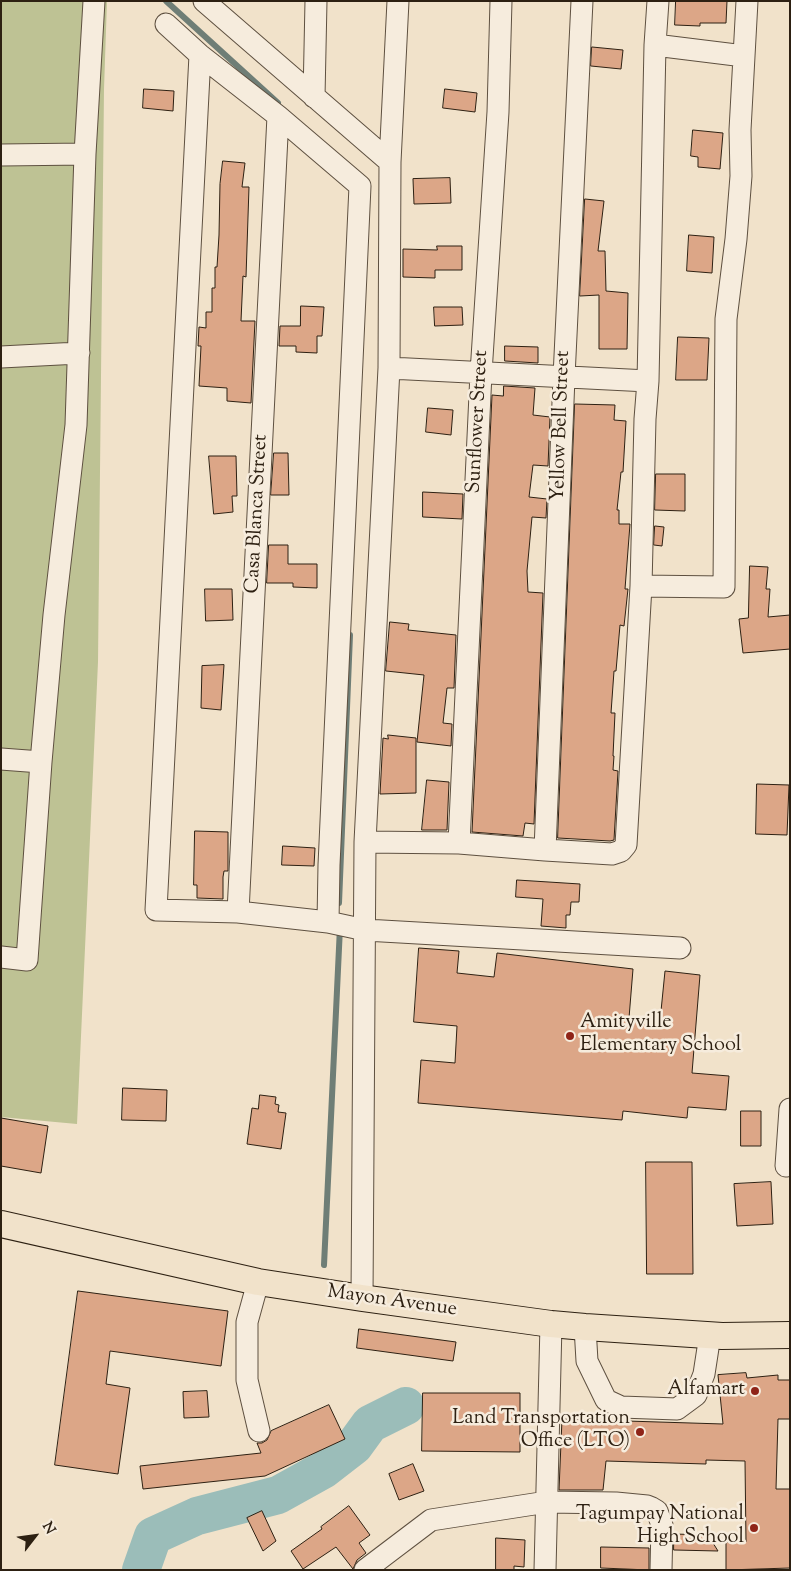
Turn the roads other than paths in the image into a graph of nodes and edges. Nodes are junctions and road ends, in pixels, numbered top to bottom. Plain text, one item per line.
1 (94, 1) edge
2 (204, 1) edge
3 (232, 1) edge
4 (316, 1) edge
5 (398, 1) edge
6 (501, 1) edge
7 (582, 1) edge
8 (658, 1) edge
9 (747, 1) edge
10 (166, 24) dead end
11 (230, 25) junction
12 (655, 45) junction
13 (200, 54) junction
14 (744, 56) junction
15 (314, 97) junction
16 (278, 116) junction
17 (85, 154) junction
18 (1, 155) edge
19 (390, 162) junction
20 (79, 353) junction
21 (1, 357) edge
22 (389, 368) junction
23 (481, 373) junction
24 (564, 377) junction
25 (648, 381) junction
26 (641, 586) junction
27 (1, 759) edge
28 (41, 762) junction
29 (365, 842) junction
30 (459, 843) junction
31 (544, 850) junction
32 (238, 912) junction
33 (328, 922) junction
34 (365, 930) junction
35 (680, 948) dead end
36 (1, 957) edge
37 (790, 1109) edge
38 (790, 1165) edge
39 (1, 1224) edge
40 (258, 1282) junction
41 (362, 1298) junction
42 (551, 1324) junction
43 (585, 1327) junction
44 (710, 1335) junction
45 (790, 1335) edge
46 (259, 1431) dead end
47 (547, 1502) junction
48 (365, 1570) edge
49 (545, 1570) edge
50 (661, 1570) edge

1 - 17 street
2 - 11 street
3 - 11 street
4 - 15 street
5 - 19 street
6 - 23 street, Sunflower Street
7 - 24 street, Yellow Bell Street
8 - 12 street
9 - 14 street
10 - 13 street
11 - 15 street
12 - 14 street
12 - 25 street
13 - 16 street
13 - 32 street
14 - 26 street
15 - 19 street
16 - 32 street, Casa Blanca Street
16 - 33 street
17 - 18 street
17 - 20 street
19 - 22 street
20 - 21 street
20 - 28 street
22 - 23 street
22 - 29 street
23 - 24 street
23 - 30 street, Sunflower Street
24 - 25 street
24 - 31 street, Yellow Bell Street
25 - 26 street
26 - 31 street
27 - 28 street
28 - 36 street
29 - 30 street
29 - 34 street
30 - 31 street
32 - 33 street
33 - 34 street
34 - 35 street
34 - 41 street
37 - 38 street
39 - 40 main road, Mayon Avenue
40 - 41 main road, Mayon Avenue
40 - 46 street
41 - 42 main road, Mayon Avenue
42 - 43 main road, Mayon Avenue
42 - 47 street
43 - 44 main road, Mayon Avenue
43 - 44 street
44 - 45 main road, Mayon Avenue
47 - 48 street
47 - 49 street
47 - 50 street

